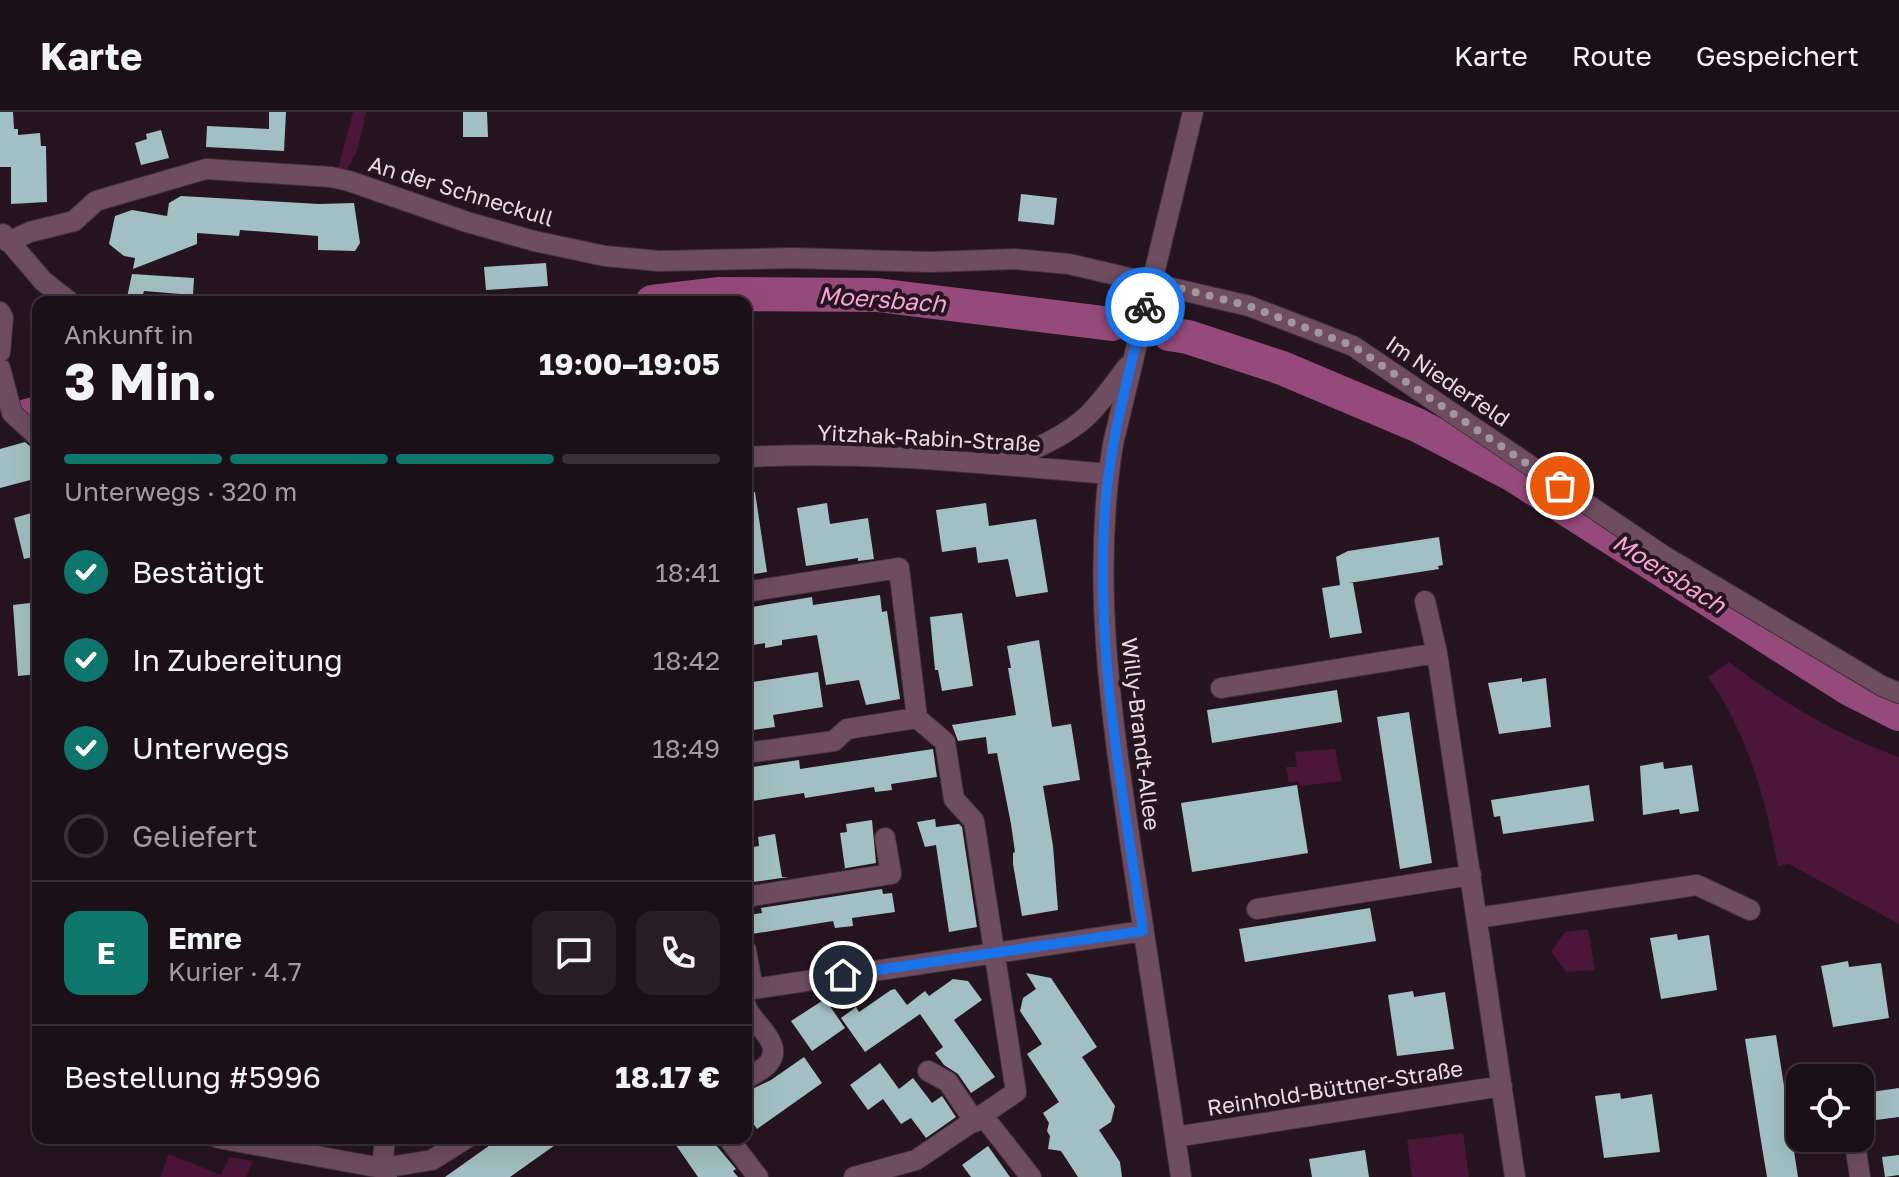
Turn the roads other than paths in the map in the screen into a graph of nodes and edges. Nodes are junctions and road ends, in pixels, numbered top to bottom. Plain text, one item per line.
1 (1193, 112) edge
2 (4, 236) edge
3 (1152, 281) junction
4 (62, 296) edge
5 (0, 312) edge
6 (1, 346) edge
7 (0, 352) edge
8 (1132, 361) junction
9 (0, 368) edge
10 (32, 431) edge
11 (752, 457) edge
12 (1000, 464) junction
13 (1109, 474) junction
14 (752, 591) edge
15 (1425, 601) dead end
16 (1437, 653) junction
17 (1221, 688) dead end
18 (1899, 693) edge
19 (917, 718) junction
20 (752, 752) edge
21 (885, 838) dead end
22 (1471, 875) junction
23 (752, 896) edge
24 (1257, 909) dead end
25 (1750, 910) dead end
26 (1477, 918) junction
27 (1143, 931) junction
28 (994, 954) junction
29 (752, 994) edge
30 (752, 1018) edge
31 (928, 1071) dead end
32 (752, 1075) edge
33 (1502, 1086) junction
34 (979, 1119) junction
35 (1175, 1137) junction
36 (247, 1144) edge
37 (385, 1144) edge
38 (457, 1144) edge
39 (733, 1144) edge
40 (1856, 1152) edge
41 (384, 1172) edge
42 (758, 1177) edge
43 (854, 1177) edge
44 (1031, 1177) edge
45 (1181, 1177) edge
46 (1515, 1177) edge
47 (1860, 1177) edge

1 - 3 street, Willy-Brandt-Allee
2 - 3 street, An der Schneckull
2 - 4 street
3 - 8 street, Willy-Brandt-Allee
3 - 18 street, Im Niederfeld
5 - 6 street
6 - 7 street
8 - 12 street
8 - 13 street, Willy-Brandt-Allee
9 - 10 street
11 - 12 street, Yitzhak-Rabin-Straße
12 - 13 street, Yitzhak-Rabin-Straße
13 - 27 street, Willy-Brandt-Allee
14 - 19 street
15 - 16 street
16 - 17 street
16 - 22 street
19 - 20 street
19 - 28 street
21 - 23 street
22 - 24 street
22 - 26 street
25 - 26 street
26 - 33 street
27 - 28 street
27 - 35 street, Willy-Brandt-Allee
28 - 29 street
28 - 34 street
30 - 32 street
31 - 34 street
33 - 35 street, Reinhold-Büttner-Straße
33 - 46 street
34 - 43 street
34 - 44 street
35 - 45 street, Willy-Brandt-Allee
36 - 41 street
37 - 41 street
38 - 41 street
39 - 42 street
40 - 47 street

